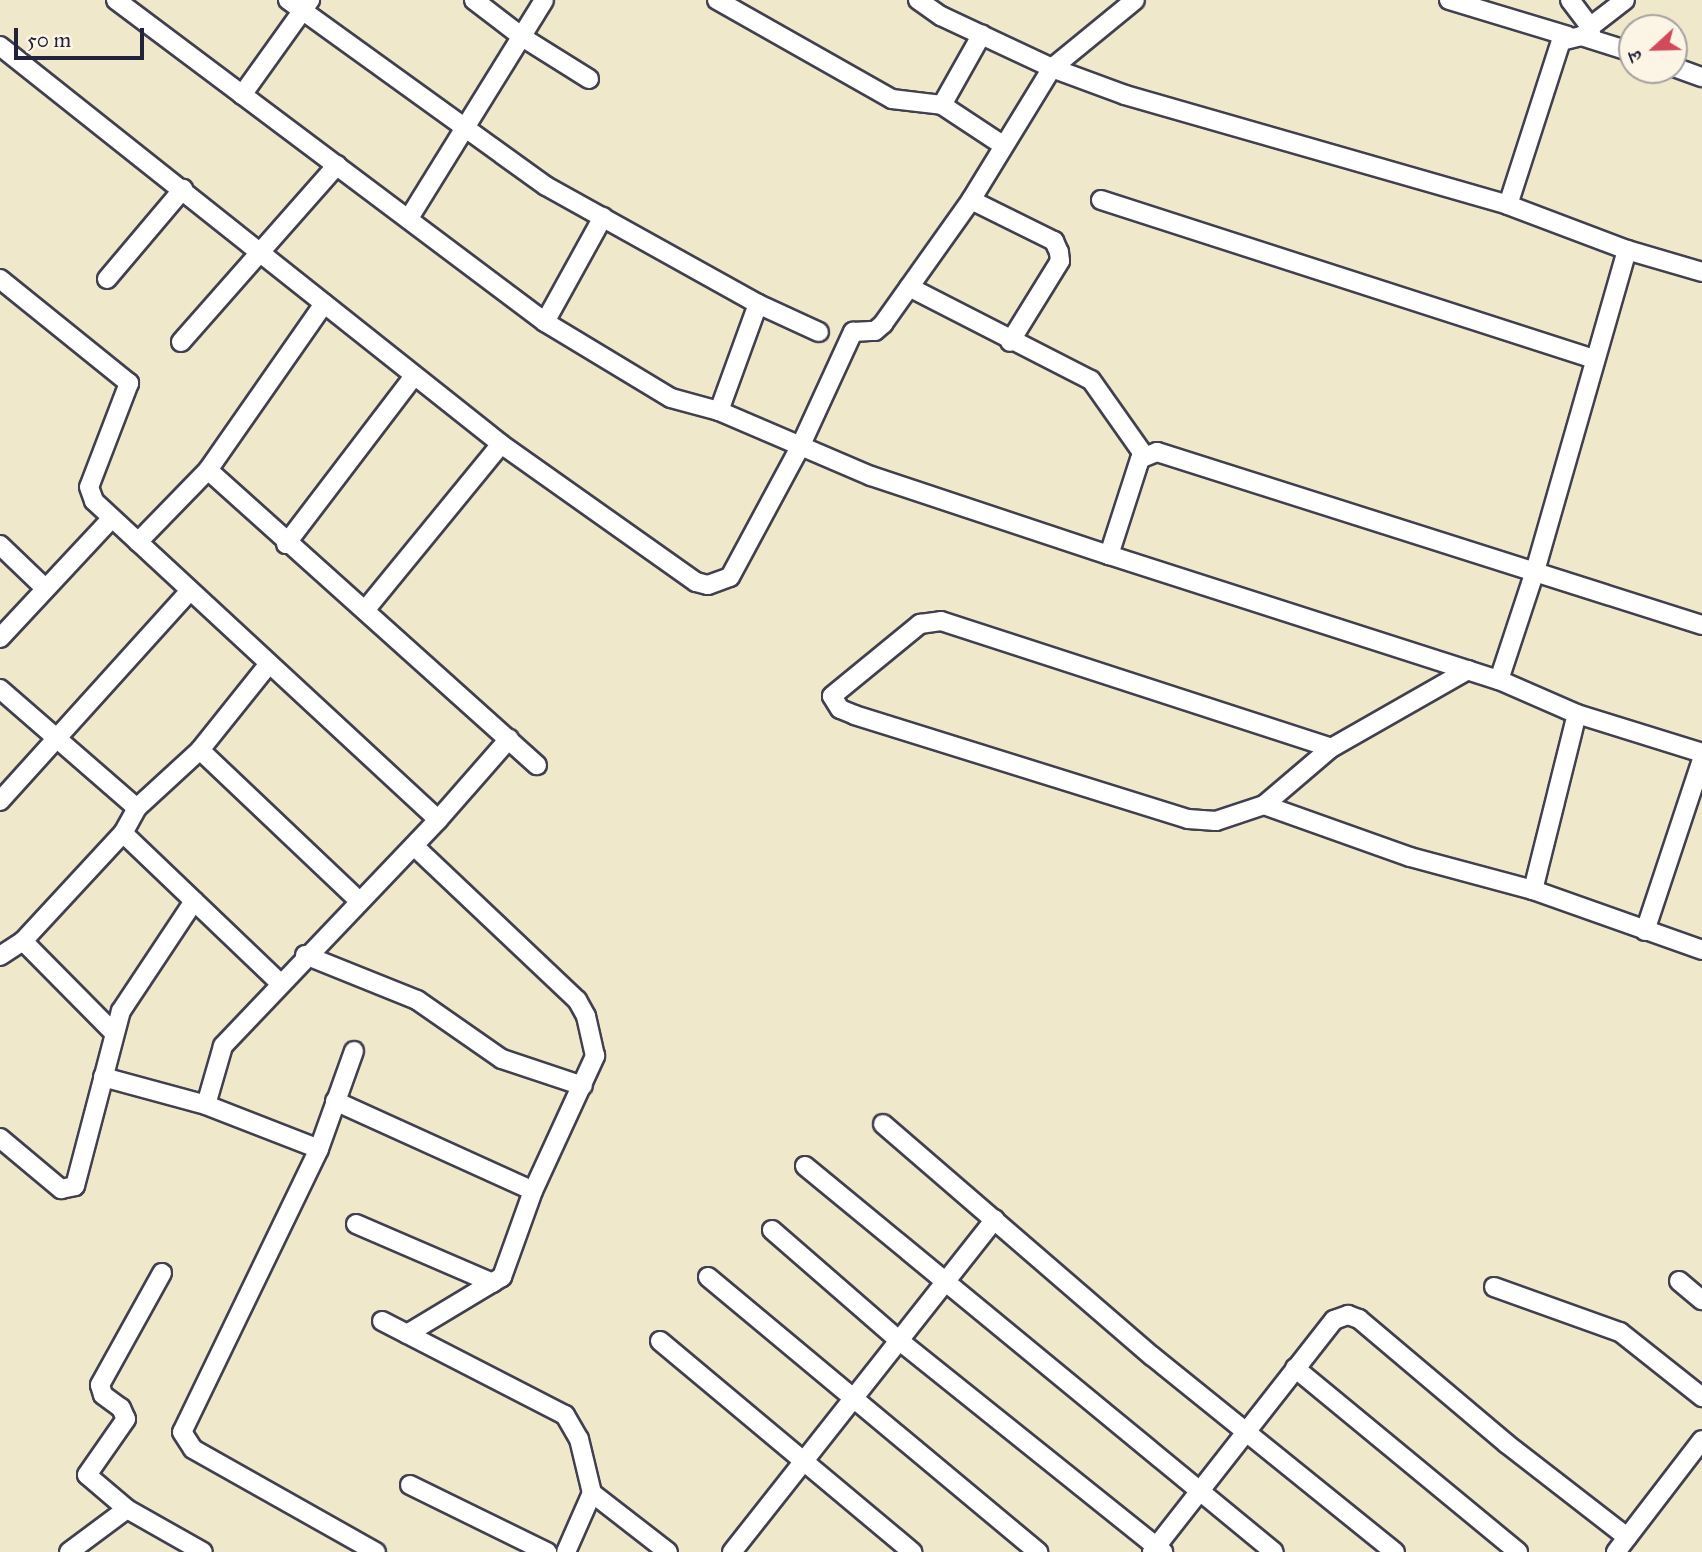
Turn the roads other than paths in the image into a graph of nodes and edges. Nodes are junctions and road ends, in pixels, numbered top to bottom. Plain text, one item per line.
1 (116, 0) edge
2 (474, 0) edge
3 (544, 0) edge
4 (717, 0) edge
5 (918, 0) edge
6 (1135, 0) edge
7 (1449, 0) edge
8 (1570, 0) edge
9 (1625, 0) edge
10 (300, 4) edge
11 (1591, 33) junction
12 (982, 34) junction
13 (1568, 36) junction
14 (522, 37) junction
15 (0, 46) edge
16 (1618, 46) edge
17 (1052, 68) junction
18 (589, 79) dead end
19 (242, 95) junction
20 (942, 105) junction
21 (463, 127) junction
22 (1004, 146) junction
23 (337, 165) junction
24 (183, 190) junction
25 (971, 200) junction
26 (1101, 200) dead end
27 (1508, 205) junction
28 (603, 217) junction
29 (409, 218) junction
30 (1627, 250) junction
31 (262, 253) junction
32 (1702, 272) edge
33 (0, 279) edge
34 (107, 279) dead end
35 (908, 287) junction
36 (324, 304) junction
37 (758, 304) junction
38 (545, 322) junction
39 (819, 332) dead end
40 (1010, 341) junction
41 (181, 342) dead end
42 (1594, 359) junction
43 (414, 376) junction
44 (719, 411) junction
45 (501, 444) junction
46 (800, 447) junction
47 (1144, 455) junction
48 (208, 470) junction
49 (111, 519) junction
50 (138, 542) junction
51 (286, 544) junction
52 (0, 545) edge
53 (1109, 555) junction
54 (1535, 571) junction
55 (44, 587) junction
56 (189, 592) junction
57 (366, 609) junction
58 (1702, 625) edge
59 (0, 638) edge
60 (268, 665) junction
61 (1468, 670) junction
62 (1499, 680) junction
63 (0, 689) edge
64 (1577, 713) junction
65 (54, 739) junction
66 (509, 739) junction
67 (1331, 748) junction
68 (200, 750) junction
69 (1702, 753) edge
70 (1702, 760) edge
71 (537, 765) dead end
72 (0, 801) edge
73 (1264, 805) junction
74 (137, 808) junction
75 (438, 820) junction
76 (123, 833) junction
77 (415, 847) junction
78 (1533, 890) junction
79 (358, 900) junction
80 (194, 901) junction
81 (1645, 932) junction
82 (23, 942) junction
83 (1702, 950) edge
84 (305, 955) junction
85 (0, 956) edge
86 (279, 982) junction
87 (113, 1032) junction
88 (354, 1051) dead end
89 (103, 1077) junction
90 (583, 1086) junction
91 (335, 1101) junction
92 (206, 1105) junction
93 (883, 1124) dead end
94 (0, 1138) edge
95 (319, 1149) junction
96 (805, 1167) dead end
97 (533, 1191) junction
98 (995, 1219) junction
99 (356, 1224) dead end
100 (772, 1230) dead end
101 (162, 1273) dead end
102 (708, 1277) dead end
103 (1679, 1282) dead end
104 (493, 1283) junction
105 (946, 1284) junction
106 (1494, 1287) dead end
107 (1702, 1300) edge
108 (382, 1321) dead end
109 (407, 1334) junction
110 (660, 1341) dead end
111 (901, 1342) junction
112 (1295, 1368) junction
113 (1702, 1397) edge
114 (853, 1402) junction
115 (1247, 1431) junction
116 (1702, 1440) edge
117 (804, 1459) junction
118 (410, 1485) dead end
119 (1198, 1490) junction
120 (593, 1493) junction
121 (127, 1509) junction
122 (1627, 1537) junction
123 (1157, 1550) edge
124 (69, 1552) edge
125 (203, 1552) edge
126 (376, 1552) edge
127 (547, 1552) edge
128 (566, 1552) edge
129 (668, 1552) edge
130 (732, 1552) edge
131 (912, 1552) edge
132 (1038, 1552) edge
133 (1274, 1552) edge
134 (1395, 1552) edge
135 (1518, 1552) edge
136 (1616, 1552) edge

1 - 19 street
2 - 14 street
3 - 14 street
4 - 20 street
5 - 12 street
6 - 17 street
7 - 13 street
8 - 11 street
9 - 11 street
10 - 19 street
10 - 21 street
11 - 13 street
11 - 16 street
12 - 17 street
12 - 20 street
13 - 27 street
14 - 18 street
14 - 21 street
15 - 24 street
17 - 22 street
17 - 27 street
19 - 23 street
20 - 22 street
21 - 28 street
21 - 29 street
22 - 25 street
23 - 29 street
23 - 31 street
24 - 31 street
24 - 34 street
25 - 35 street
25 - 40 street
26 - 42 street
27 - 30 street
28 - 37 street
28 - 38 street
29 - 38 street
30 - 32 street
30 - 42 street
31 - 36 street
31 - 41 street
33 - 49 street
35 - 40 street
35 - 46 street
36 - 43 street
36 - 48 street
37 - 39 street
37 - 44 street
38 - 44 street
40 - 47 street
42 - 54 street
43 - 45 street
43 - 51 street
44 - 46 street
45 - 46 street
45 - 57 street
46 - 53 street
47 - 53 street
47 - 54 street
48 - 50 street
48 - 51 street
49 - 50 street
49 - 55 street
50 - 56 street
51 - 57 street
52 - 55 street
53 - 61 street
54 - 58 street
54 - 62 street
55 - 59 street
56 - 60 street
56 - 65 street
57 - 66 street
60 - 68 street
60 - 75 street
61 - 62 street
61 - 67 street
62 - 64 street
63 - 65 street
64 - 69 street
64 - 78 street
65 - 72 street
65 - 74 street
66 - 71 street
66 - 75 street
67 - 73 street
67 - 73 street
68 - 74 street
68 - 79 street
70 - 81 street
73 - 78 street
74 - 76 street
75 - 77 street
76 - 80 street
76 - 82 street
77 - 79 street
77 - 90 street
78 - 81 street
79 - 84 street
80 - 86 street
80 - 87 street
81 - 83 street
82 - 85 street
82 - 87 street
84 - 86 street
84 - 90 street
86 - 92 street
87 - 89 street
88 - 91 street
89 - 92 street
89 - 94 street
90 - 97 street
91 - 95 street
91 - 97 street
92 - 95 street
93 - 98 street
95 - 126 street
96 - 105 street
97 - 104 street
98 - 105 street
98 - 115 street
99 - 104 street
100 - 111 street
101 - 121 street
102 - 114 street
103 - 107 street
104 - 109 street
105 - 111 street
105 - 119 street
106 - 113 street
108 - 109 street
109 - 120 street
110 - 117 street
111 - 114 street
111 - 123 street
112 - 115 street
112 - 122 street
112 - 135 street
114 - 117 street
114 - 132 street
115 - 119 street
115 - 134 street
116 - 122 street
117 - 130 street
117 - 131 street
118 - 127 street
119 - 123 street
119 - 133 street
120 - 128 street
120 - 129 street
121 - 124 street
121 - 125 street
122 - 136 street

